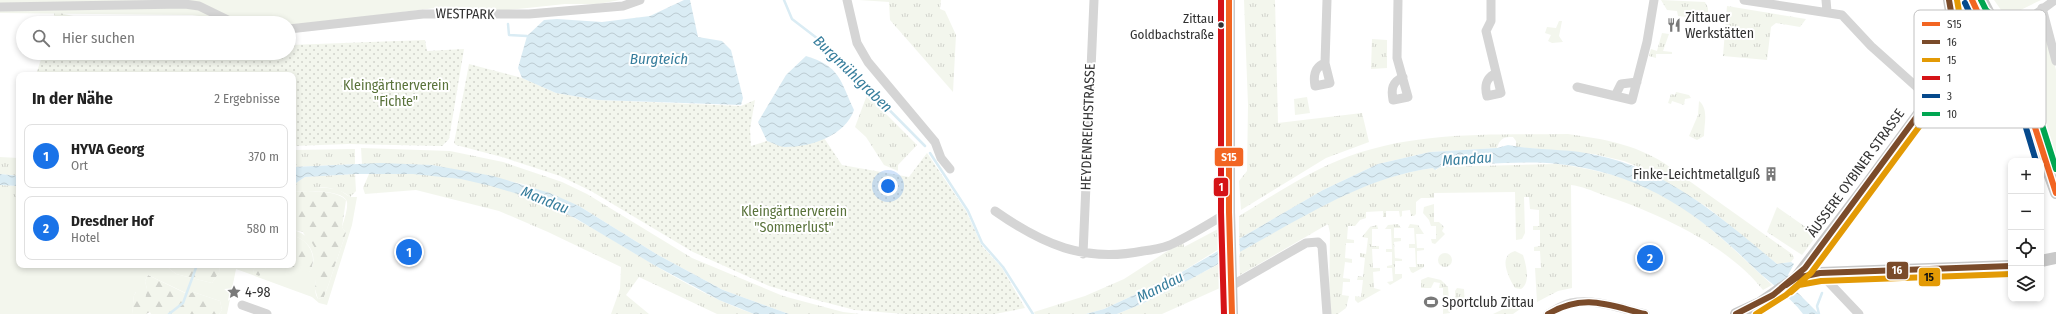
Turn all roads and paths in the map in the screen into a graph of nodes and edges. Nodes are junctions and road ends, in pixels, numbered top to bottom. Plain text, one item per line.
1 (640, 0) edge
2 (847, 0) edge
3 (1094, 0) edge
4 (1229, 0) edge
5 (1327, 0) edge
6 (1398, 0) edge
7 (1491, 0) edge
8 (1654, 0) edge
9 (1744, 0) edge
10 (1826, 0) edge
11 (1949, 0) edge
12 (1982, 0) edge
13 (2055, 0) edge
14 (0, 7) edge
15 (2042, 8) joint
16 (1951, 10) edge
17 (1987, 10) edge
18 (2040, 10) edge
19 (1827, 11) junction
20 (220, 16) edge
21 (2046, 23) edge
22 (296, 29) edge
23 (2056, 61) edge
24 (1325, 63) dead end
25 (1496, 73) dead end
26 (1403, 77) dead end
27 (1636, 82) junction
28 (1914, 85) edge
29 (1577, 87) dead end
30 (1615, 96) junction
31 (1914, 119) edge
32 (2034, 128) edge
33 (950, 169) dead end
34 (2056, 193) edge
35 (995, 211) dead end
36 (1229, 216) junction
37 (1083, 254) junction
38 (2056, 258) edge
39 (2044, 260) edge
40 (2008, 266) edge
41 (1812, 271) junction
42 (1231, 283) junction
43 (242, 305) dead end
44 (1759, 308) edge
45 (1743, 313) edge
46 (267, 314) edge
47 (1232, 314) edge
48 (1327, 314) edge
49 (1548, 314) edge
50 (1645, 314) edge
51 (1859, 314) edge

1 - 22 street, WESTPARK
2 - 33 street
3 - 37 street, HEYDENREICHSTRASSE
4 - 36 main road
5 - 24 street
6 - 26 street
7 - 25 street
8 - 27 street
9 - 19 street
10 - 19 street
11 - 16 main road
12 - 17 main road
13 - 15 street
14 - 20 street
15 - 18 street
19 - 28 street
21 - 23 street
27 - 30 street
27 - 30 street
29 - 30 street
31 - 41 main road, ÄUSSERE OYBINER STRASSE
32 - 34 main road
35 - 37 street
36 - 37 street
36 - 42 main road
38 - 39 main road
40 - 41 main road
41 - 44 main road
41 - 51 street
42 - 47 main road
42 - 48 street
43 - 46 street
44 - 45 main road
49 - 50 street

